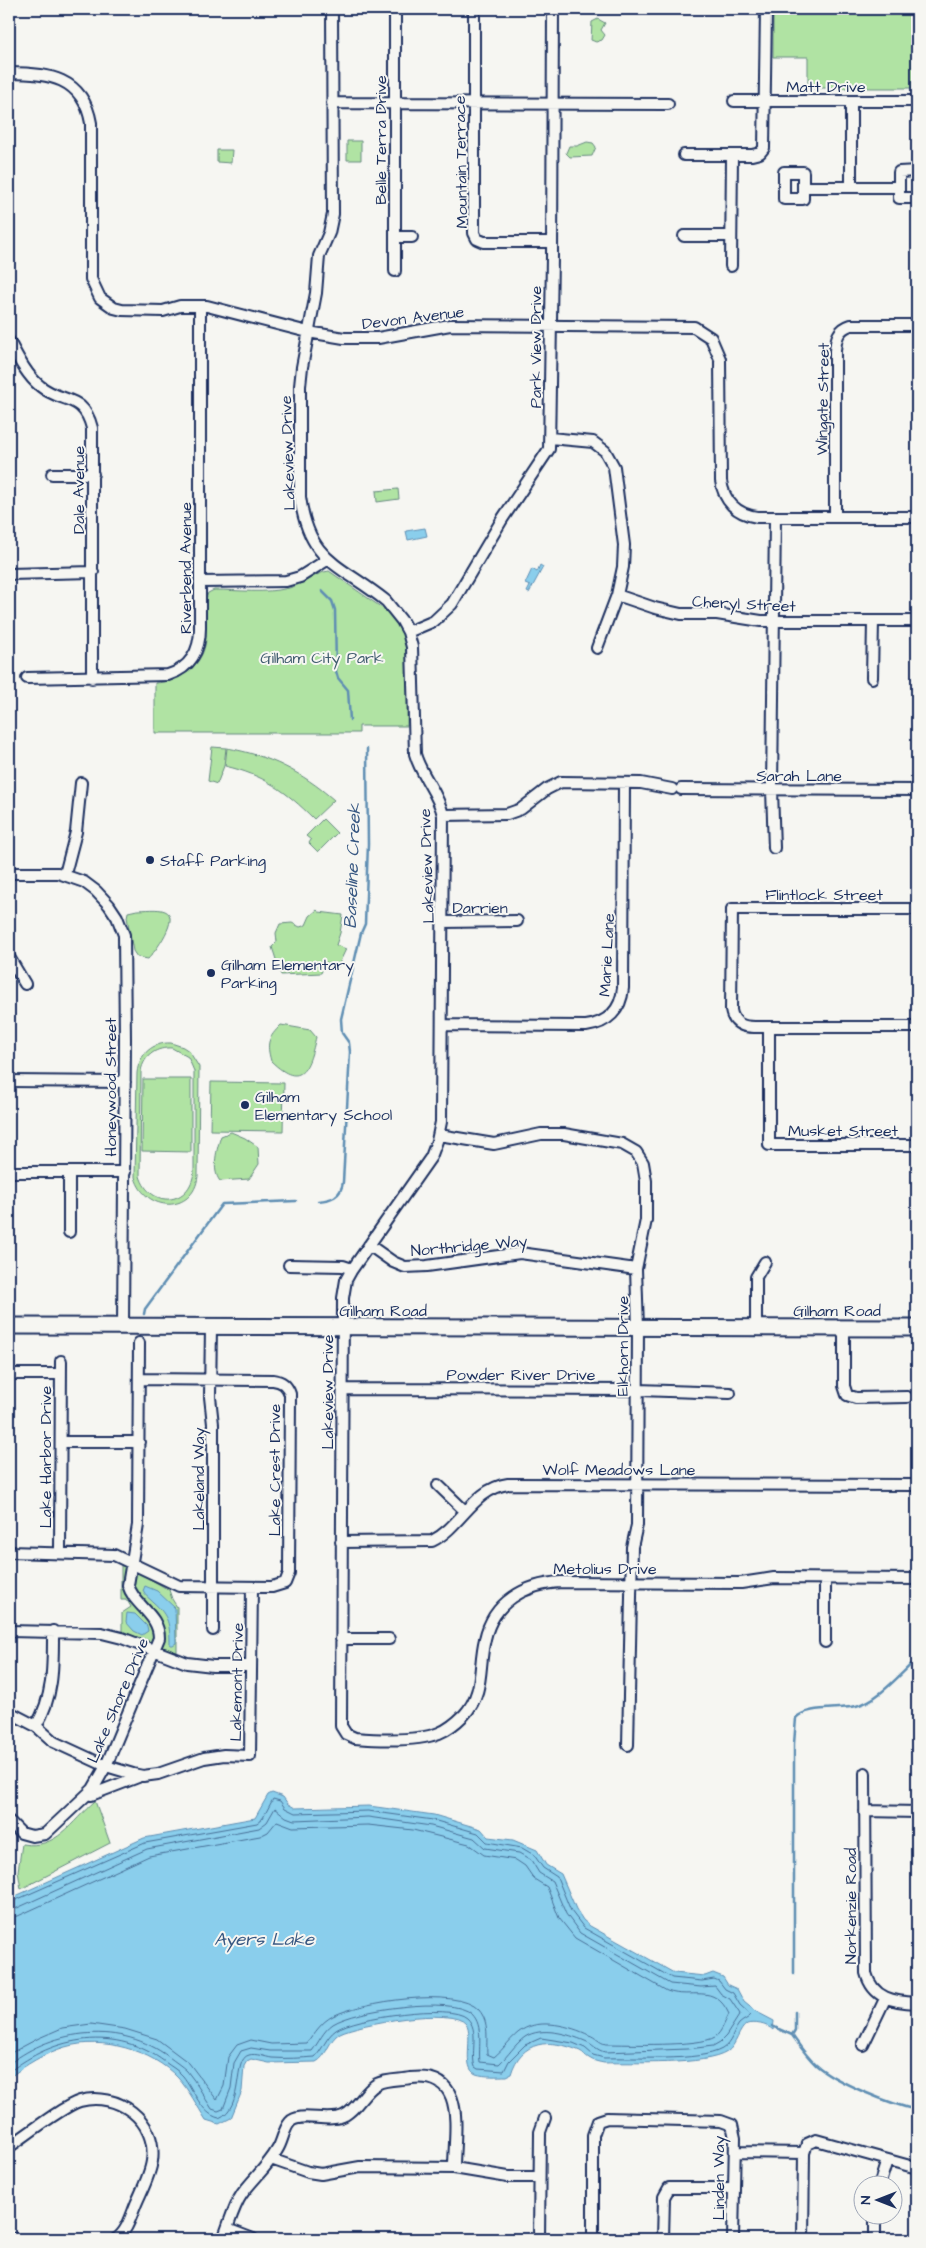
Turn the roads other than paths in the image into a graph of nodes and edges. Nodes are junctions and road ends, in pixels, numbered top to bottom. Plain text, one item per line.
1 (332, 9) edge
2 (395, 9) edge
3 (474, 9) edge
4 (553, 9) edge
5 (766, 9) edge
6 (9, 73) edge
7 (850, 101) junction
8 (917, 101) edge
9 (734, 102) dead end
10 (766, 102) junction
11 (332, 103) junction
12 (395, 103) junction
13 (474, 104) junction
14 (553, 104) junction
15 (668, 104) dead end
16 (684, 155) dead end
17 (732, 155) junction
18 (917, 172) edge
19 (803, 187) dead end
20 (851, 187) junction
21 (899, 187) junction
22 (917, 198) edge
23 (684, 236) dead end
24 (731, 236) junction
25 (395, 237) junction
26 (412, 237) dead end
27 (552, 242) junction
28 (731, 266) dead end
29 (395, 271) dead end
30 (200, 306) junction
31 (550, 325) junction
32 (917, 325) edge
33 (308, 332) junction
34 (10, 345) edge
35 (550, 438) junction
36 (52, 474) dead end
37 (92, 474) junction
38 (836, 516) junction
39 (775, 517) junction
40 (917, 517) edge
41 (327, 560) junction
42 (93, 572) junction
43 (9, 574) edge
44 (200, 582) junction
45 (617, 595) junction
46 (917, 620) edge
47 (774, 621) junction
48 (873, 621) junction
49 (408, 632) junction
50 (597, 648) dead end
51 (27, 678) dead end
52 (92, 678) junction
53 (872, 678) dead end
54 (81, 783) dead end
55 (624, 783) junction
56 (772, 790) junction
57 (917, 790) edge
58 (443, 815) junction
59 (774, 848) dead end
60 (9, 873) edge
61 (65, 874) junction
62 (917, 909) edge
63 (517, 921) dead end
64 (443, 922) junction
65 (9, 957) edge
66 (25, 984) dead end
67 (443, 1025) junction
68 (769, 1027) junction
69 (917, 1027) edge
70 (9, 1081) edge
71 (125, 1082) junction
72 (439, 1135) junction
73 (917, 1145) edge
74 (9, 1172) edge
75 (70, 1172) junction
76 (125, 1172) junction
77 (69, 1232) dead end
78 (369, 1245) junction
79 (765, 1262) dead end
80 (289, 1265) dead end
81 (352, 1269) junction
82 (636, 1269) junction
83 (9, 1326) edge
84 (123, 1327) junction
85 (211, 1327) junction
86 (342, 1328) junction
87 (638, 1328) junction
88 (756, 1328) junction
89 (844, 1328) junction
90 (917, 1328) edge
91 (139, 1343) dead end
92 (61, 1361) dead end
93 (9, 1374) edge
94 (61, 1374) junction
95 (139, 1379) junction
96 (210, 1379) junction
97 (342, 1389) junction
98 (638, 1390) junction
99 (730, 1393) dead end
100 (907, 1397) dead end
101 (61, 1442) junction
102 (139, 1442) junction
103 (438, 1485) dead end
104 (637, 1485) junction
105 (917, 1485) edge
106 (464, 1511) junction
107 (341, 1542) junction
108 (9, 1552) edge
109 (60, 1552) junction
110 (132, 1562) junction
111 (825, 1579) junction
112 (917, 1579) edge
113 (632, 1583) junction
114 (213, 1587) junction
115 (252, 1588) junction
116 (213, 1630) dead end
117 (9, 1631) edge
118 (53, 1631) junction
119 (341, 1639) junction
120 (389, 1639) dead end
121 (824, 1642) dead end
122 (156, 1651) junction
123 (251, 1666) junction
124 (9, 1712) edge
125 (340, 1720) joint
126 (36, 1726) junction
127 (628, 1745) dead end
128 (106, 1766) junction
129 (865, 1773) dead end
130 (143, 1776) junction
131 (86, 1797) junction
132 (865, 1811) junction
133 (917, 1812) edge
134 (9, 1821) edge
135 (885, 1999) junction
136 (917, 2003) edge
137 (863, 2045) dead end
138 (545, 2118) dead end
139 (9, 2147) edge
140 (735, 2152) junction
141 (804, 2153) junction
142 (271, 2159) junction
143 (888, 2160) junction
144 (454, 2168) junction
145 (917, 2168) edge
146 (882, 2176) edge
147 (540, 2177) junction
148 (734, 2188) junction
149 (875, 2226) edge
150 (227, 2229) junction
151 (9, 2238) edge
152 (14, 2239) edge
153 (116, 2239) edge
154 (222, 2239) edge
155 (253, 2239) edge
156 (539, 2239) edge
157 (592, 2239) edge
158 (663, 2239) edge
159 (733, 2239) edge
160 (803, 2239) edge
161 (875, 2239) edge

1 - 11 street, Lakeview Drive
2 - 12 street, Belle Terra Drive
3 - 13 street, Mountain Terrace
4 - 14 street, Park View Drive
5 - 10 street
6 - 30 street, Devon Avenue
7 - 8 street, Matt Drive
7 - 10 street, Matt Drive
7 - 20 street
9 - 10 street, Matt Drive
10 - 17 street
11 - 12 street
11 - 33 street, Lakeview Drive
12 - 13 street
12 - 25 street, Belle Terra Drive
13 - 14 street
13 - 27 street, Mountain Terrace
14 - 15 street
14 - 27 street, Park View Drive
16 - 17 street
17 - 24 street
18 - 21 street
19 - 20 street
20 - 21 street
21 - 22 street
23 - 24 street
24 - 28 street
25 - 26 street
25 - 29 street, Belle Terra Drive
27 - 31 street, Park View Drive
30 - 33 street, Devon Avenue
30 - 44 street, Riverbend Avenue
31 - 33 street, Devon Avenue
31 - 35 street, Park View Drive
31 - 39 street, Devon Avenue
32 - 38 street, Wingate Street
33 - 41 street, Lakeview Drive
34 - 37 street, Dale Avenue
35 - 45 street
35 - 49 street, Park View Drive
36 - 37 street
37 - 42 street, Dale Avenue
38 - 39 street, Devon Avenue
38 - 40 street, Devon Avenue
39 - 47 street
41 - 44 street
41 - 49 street, Lakeview Drive
42 - 43 street
42 - 52 street, Dale Avenue
44 - 52 street, Riverbend Avenue
45 - 47 street, Cheryl Street
45 - 50 street
46 - 48 street, Cheryl Street
47 - 48 street, Cheryl Street
47 - 56 street
48 - 53 street
49 - 58 street, Lakeview Drive
51 - 52 street, Riverbend Avenue
54 - 61 street
55 - 56 street, Sarah Lane
55 - 58 street, Sarah Lane
55 - 67 street, Marie Lane
56 - 57 street, Sarah Lane
56 - 59 street
58 - 64 street, Lakeview Drive
60 - 61 street, Honeywood Street
61 - 71 street, Honeywood Street
62 - 68 street, Flintlock Street
63 - 64 street, Darrien
64 - 67 street, Lakeview Drive
65 - 66 street
67 - 72 street, Lakeview Drive
68 - 69 street
68 - 73 street, Musket Street
70 - 71 street
71 - 76 street, Honeywood Street
72 - 78 street, Lakeview Drive
72 - 82 street, Elkhorn Drive
74 - 75 street
75 - 76 street
75 - 77 street
76 - 84 street, Honeywood Street
78 - 81 street, Lakeview Drive
78 - 82 street, Northridge Way
79 - 88 street
80 - 81 street
81 - 86 street, Lakeview Drive
82 - 87 street, Elkhorn Drive
83 - 84 street, Gilham Road
84 - 85 street, Gilham Road
85 - 86 street, Gilham Road
85 - 96 street, Lakeland Way
86 - 87 street, Gilham Road
86 - 97 street, Lakeview Drive
87 - 88 street, Gilham Road
87 - 98 street, Elkhorn Drive
88 - 89 street, Gilham Road
89 - 90 street, Gilham Road
89 - 100 street
91 - 95 street, Lake Shore Drive
92 - 94 street, Lake Harbor Drive
93 - 94 street
94 - 101 street, Lake Harbor Drive
95 - 96 street, Lake Crest Drive
95 - 102 street, Lake Shore Drive
96 - 114 street, Lakeland Way
96 - 115 street, Lake Crest Drive
97 - 98 street, Powder River Drive
97 - 107 street, Lakeview Drive
98 - 99 street, Powder River Drive
98 - 104 street, Elkhorn Drive
101 - 102 street
101 - 109 street, Lake Harbor Drive
102 - 110 street, Lake Shore Drive
103 - 106 street
104 - 105 street, Wolf Meadows Lane
104 - 106 street, Wolf Meadows Lane
104 - 113 street, Elkhorn Drive
106 - 107 street, Wolf Meadows Lane
107 - 119 street, Lakeview Drive
108 - 109 street
109 - 110 street
110 - 114 street
110 - 122 street, Lake Shore Drive
111 - 112 street, Metolius Drive
111 - 113 street, Metolius Drive
111 - 121 street
113 - 125 street, Metolius Drive
113 - 127 street, Elkhorn Drive
114 - 115 street
114 - 116 street, Lakeland Way
115 - 123 street, Lakemont Drive
117 - 118 street
118 - 122 street
118 - 126 street
119 - 120 street
119 - 125 street, Lakeview Drive
122 - 123 street
122 - 128 street, Lake Shore Drive
123 - 130 street, Lakemont Drive
124 - 126 street, Lakemont Drive
126 - 128 street, Lakemont Drive
128 - 130 street, Lakemont Drive
128 - 131 street, Lake Shore Drive
129 - 132 street, Norkenzie Road
130 - 131 street
131 - 134 street, Lake Shore Drive
132 - 133 street
132 - 135 street, Norkenzie Road
135 - 136 street
135 - 137 street
138 - 147 street
139 - 153 street
140 - 141 street
140 - 148 street, Linden Way
140 - 157 street, Linden Way
141 - 143 street
141 - 160 street
142 - 144 street
142 - 144 street
142 - 150 street
143 - 145 street
143 - 146 street
144 - 147 street
147 - 156 street
148 - 158 street
148 - 159 street, Linden Way
149 - 161 street
150 - 154 street
150 - 155 street
151 - 152 street

